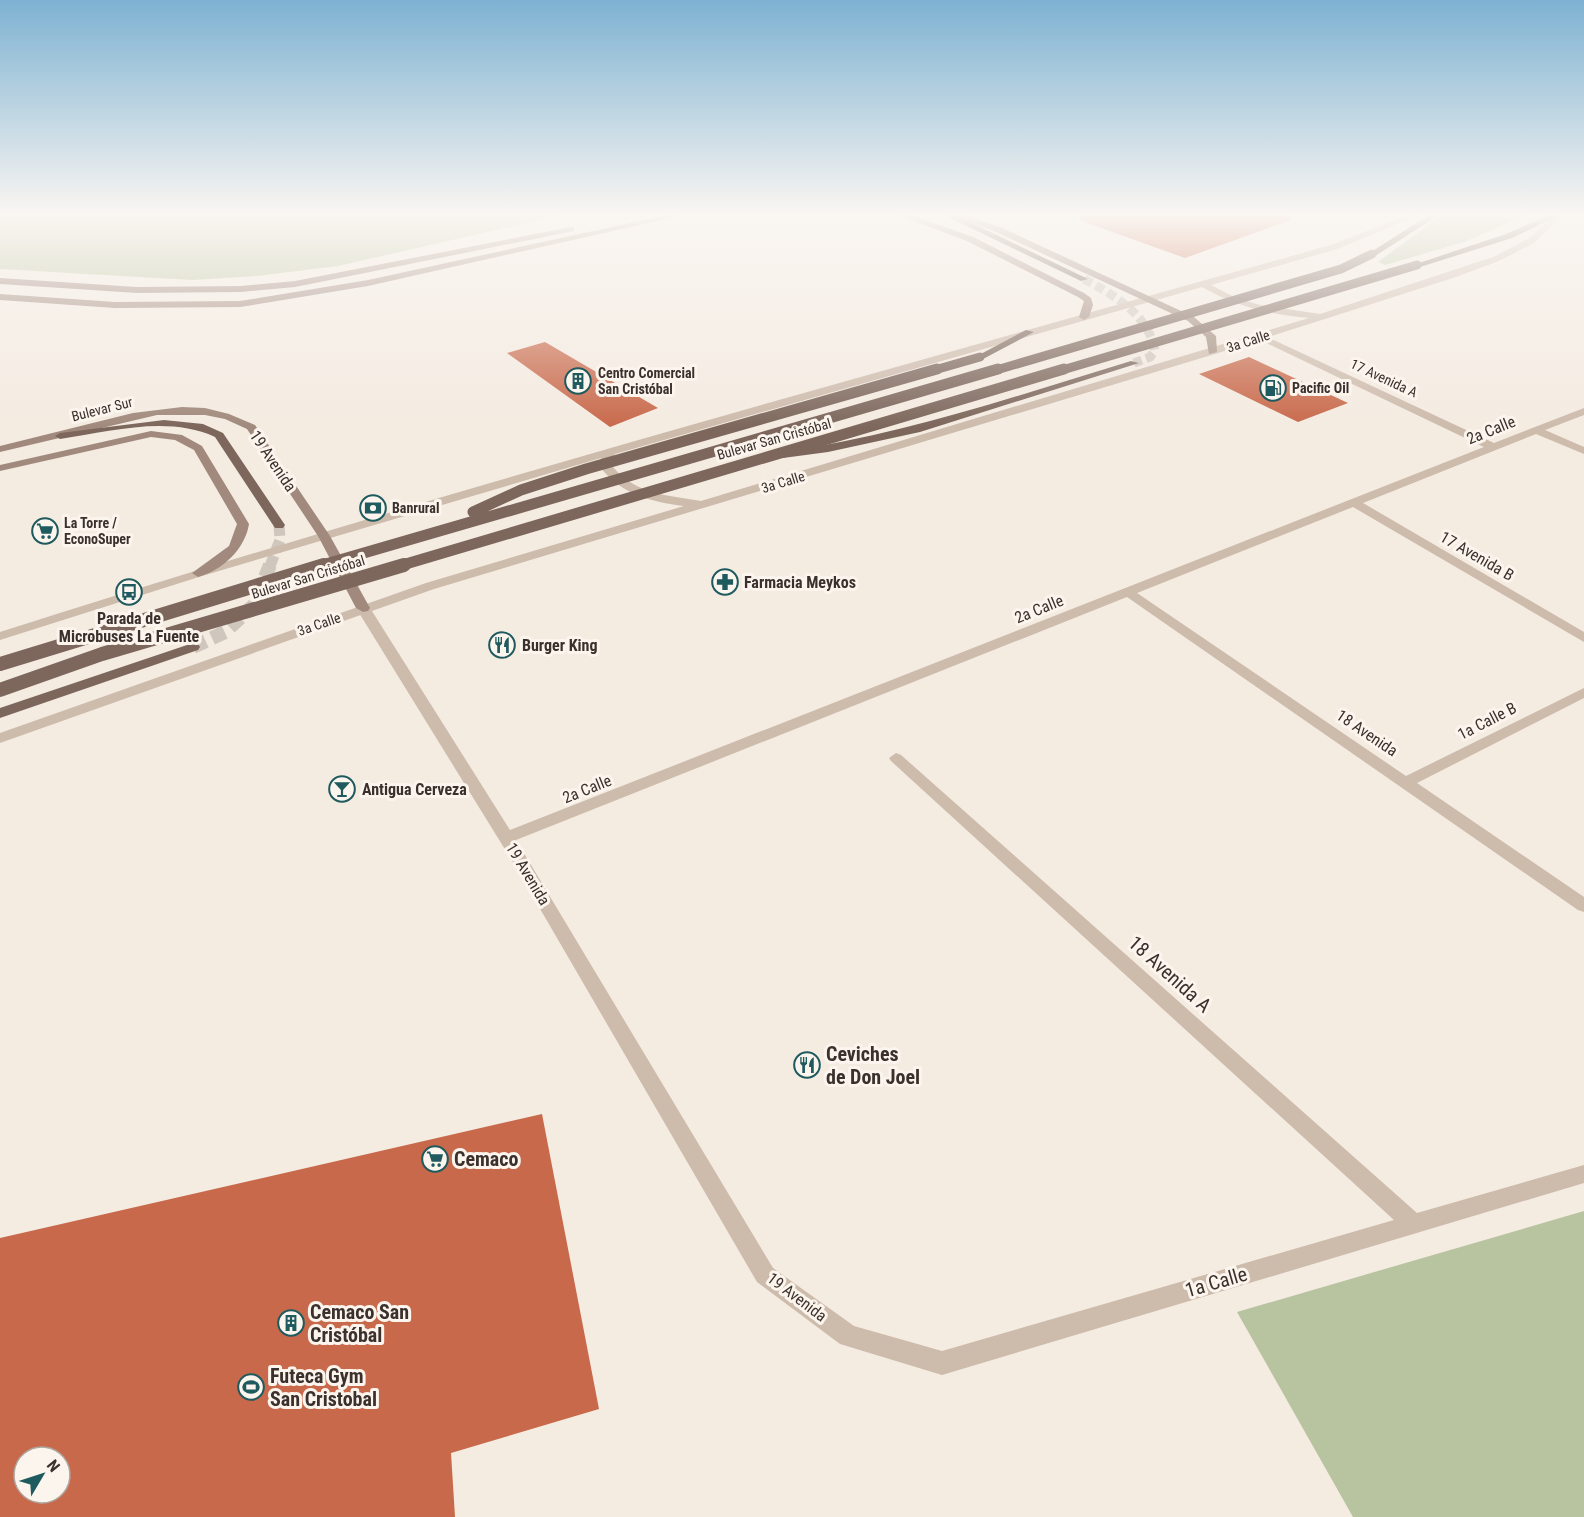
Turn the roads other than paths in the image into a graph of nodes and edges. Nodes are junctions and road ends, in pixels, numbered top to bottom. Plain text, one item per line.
1 (79, 286) edge
2 (271, 286) edge
3 (351, 286) edge
4 (1063, 286) edge
5 (1123, 286) edge
6 (1202, 286) edge
7 (1207, 286) edge
8 (1285, 286) edge
9 (1346, 286) edge
10 (1417, 286) edge
11 (0, 297) edge
12 (1152, 299) junction
13 (1084, 317) junction
14 (1324, 317) junction
15 (1029, 332) junction
16 (1261, 337) junction
17 (1212, 352) junction
18 (1134, 363) tunnel mouth
19 (212, 411) joint
20 (1584, 411) edge
21 (1536, 430) junction
22 (60, 436) junction
23 (1494, 447) junction
24 (0, 449) edge
25 (612, 451) junction
26 (1584, 451) edge
27 (768, 456) junction
28 (0, 468) edge
29 (1353, 502) junction
30 (712, 504) junction
31 (279, 525) tunnel mouth
32 (421, 535) junction
33 (324, 536) junction
34 (198, 573) junction
35 (1128, 592) junction
36 (363, 608) junction
37 (0, 636) edge
38 (1584, 638) edge
39 (193, 647) tunnel mouth
40 (0, 664) edge
41 (0, 690) edge
42 (1584, 692) edge
43 (0, 713) edge
44 (0, 738) edge
45 (896, 758) dead end
46 (1407, 783) junction
47 (506, 838) junction
48 (1584, 906) edge
49 (1584, 1174) edge
50 (1414, 1224) junction
51 (848, 1336) joint

1 - 2 main road
3 - 11 main road
4 - 13 main road
5 - 12 main road
6 - 12 street
7 - 14 street
8 - 32 main road, Bulevar San Cristóbal, bridge
9 - 27 main road, Bulevar San Cristóbal, bridge
10 - 14 street, 3a Calle
12 - 13 street
12 - 17 main road
13 - 15 street
14 - 16 street, 3a Calle
15 - 25 street
15 - 32 main road, bridge
16 - 17 street, 3a Calle
16 - 23 street, 17 Avenida A
17 - 30 street, 3a Calle
18 - 27 main road, bridge
19 - 22 main road, Bulevar Sur
19 - 33 main road, 19 Avenida
20 - 21 street, 2a Calle
21 - 23 street, 2a Calle
21 - 26 street
22 - 24 main road, Bulevar Sur
22 - 31 main road
23 - 29 street, 2a Calle
25 - 30 street
25 - 33 street
27 - 41 main road, Bulevar San Cristóbal, bridge
28 - 34 main road
29 - 35 street, 2a Calle
29 - 38 street, 17 Avenida B
30 - 36 street, 3a Calle
32 - 40 main road, Bulevar San Cristóbal, bridge
33 - 34 street
33 - 36 main road, 19 Avenida
34 - 37 street
35 - 46 street, 18 Avenida
35 - 47 street, 2a Calle
36 - 44 street, 3a Calle
36 - 47 street, 19 Avenida
39 - 43 main road
42 - 46 street, 1a Calle B
45 - 50 street, 18 Avenida A
46 - 48 street, 18 Avenida
47 - 51 street, 19 Avenida
49 - 50 street, 1a Calle
50 - 51 street, 1a Calle

